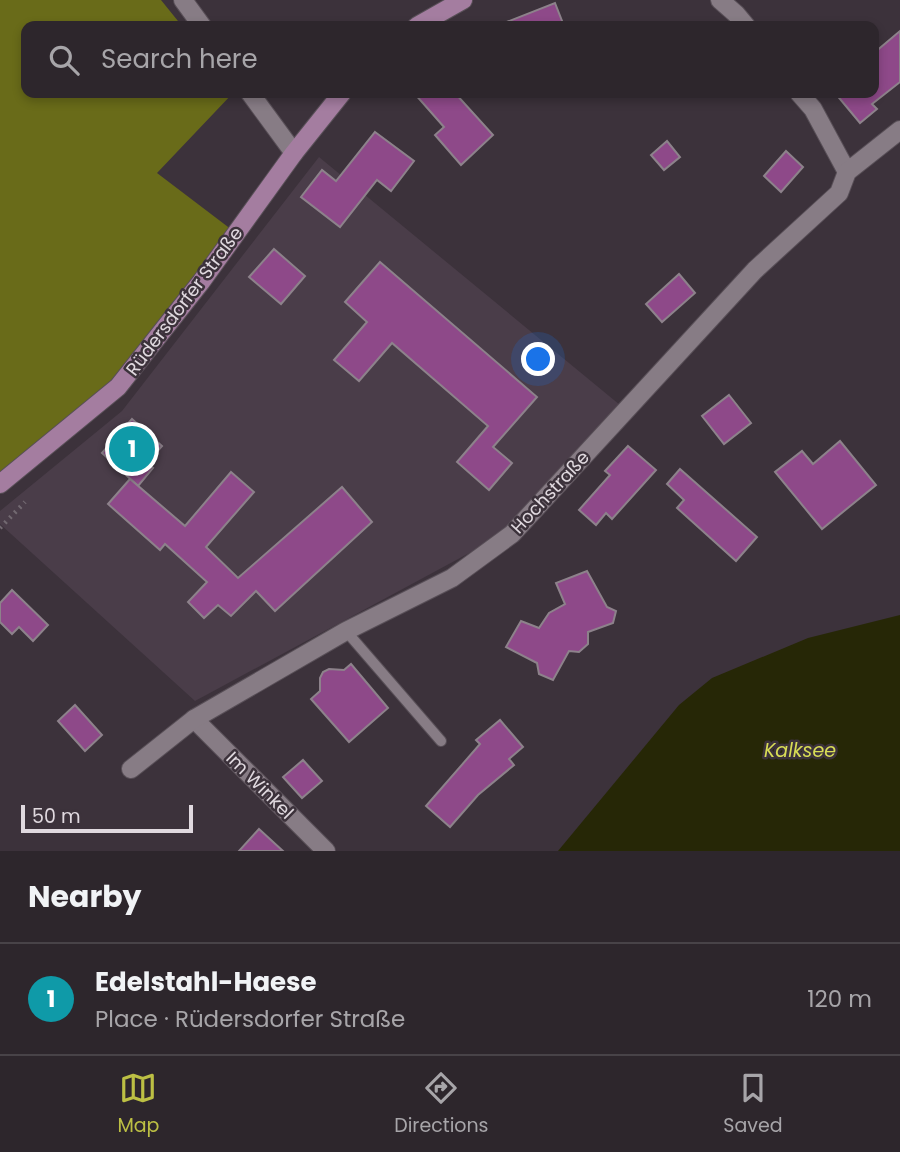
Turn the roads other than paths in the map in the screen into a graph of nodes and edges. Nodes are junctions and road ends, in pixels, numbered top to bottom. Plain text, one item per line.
1 (183, 0) edge
2 (463, 0) edge
3 (720, 0) edge
4 (198, 21) edge
5 (426, 21) edge
6 (741, 21) edge
7 (254, 98) edge
8 (338, 98) edge
9 (803, 98) edge
10 (900, 130) edge
11 (294, 153) junction
12 (847, 172) junction
13 (0, 484) edge
14 (346, 631) junction
15 (194, 719) junction
16 (441, 741) dead end
17 (131, 769) dead end
18 (326, 851) edge

1 - 4 street
2 - 5 main road
3 - 6 street
7 - 11 street
8 - 11 main road, Rüdersdorfer Straße
9 - 12 street
10 - 12 street, Hochstraße
11 - 13 main road, Rüdersdorfer Straße
12 - 14 street, Hochstraße
14 - 15 street, Hochstraße
14 - 16 lane
15 - 17 street, Hochstraße
15 - 18 street, Im Winkel

